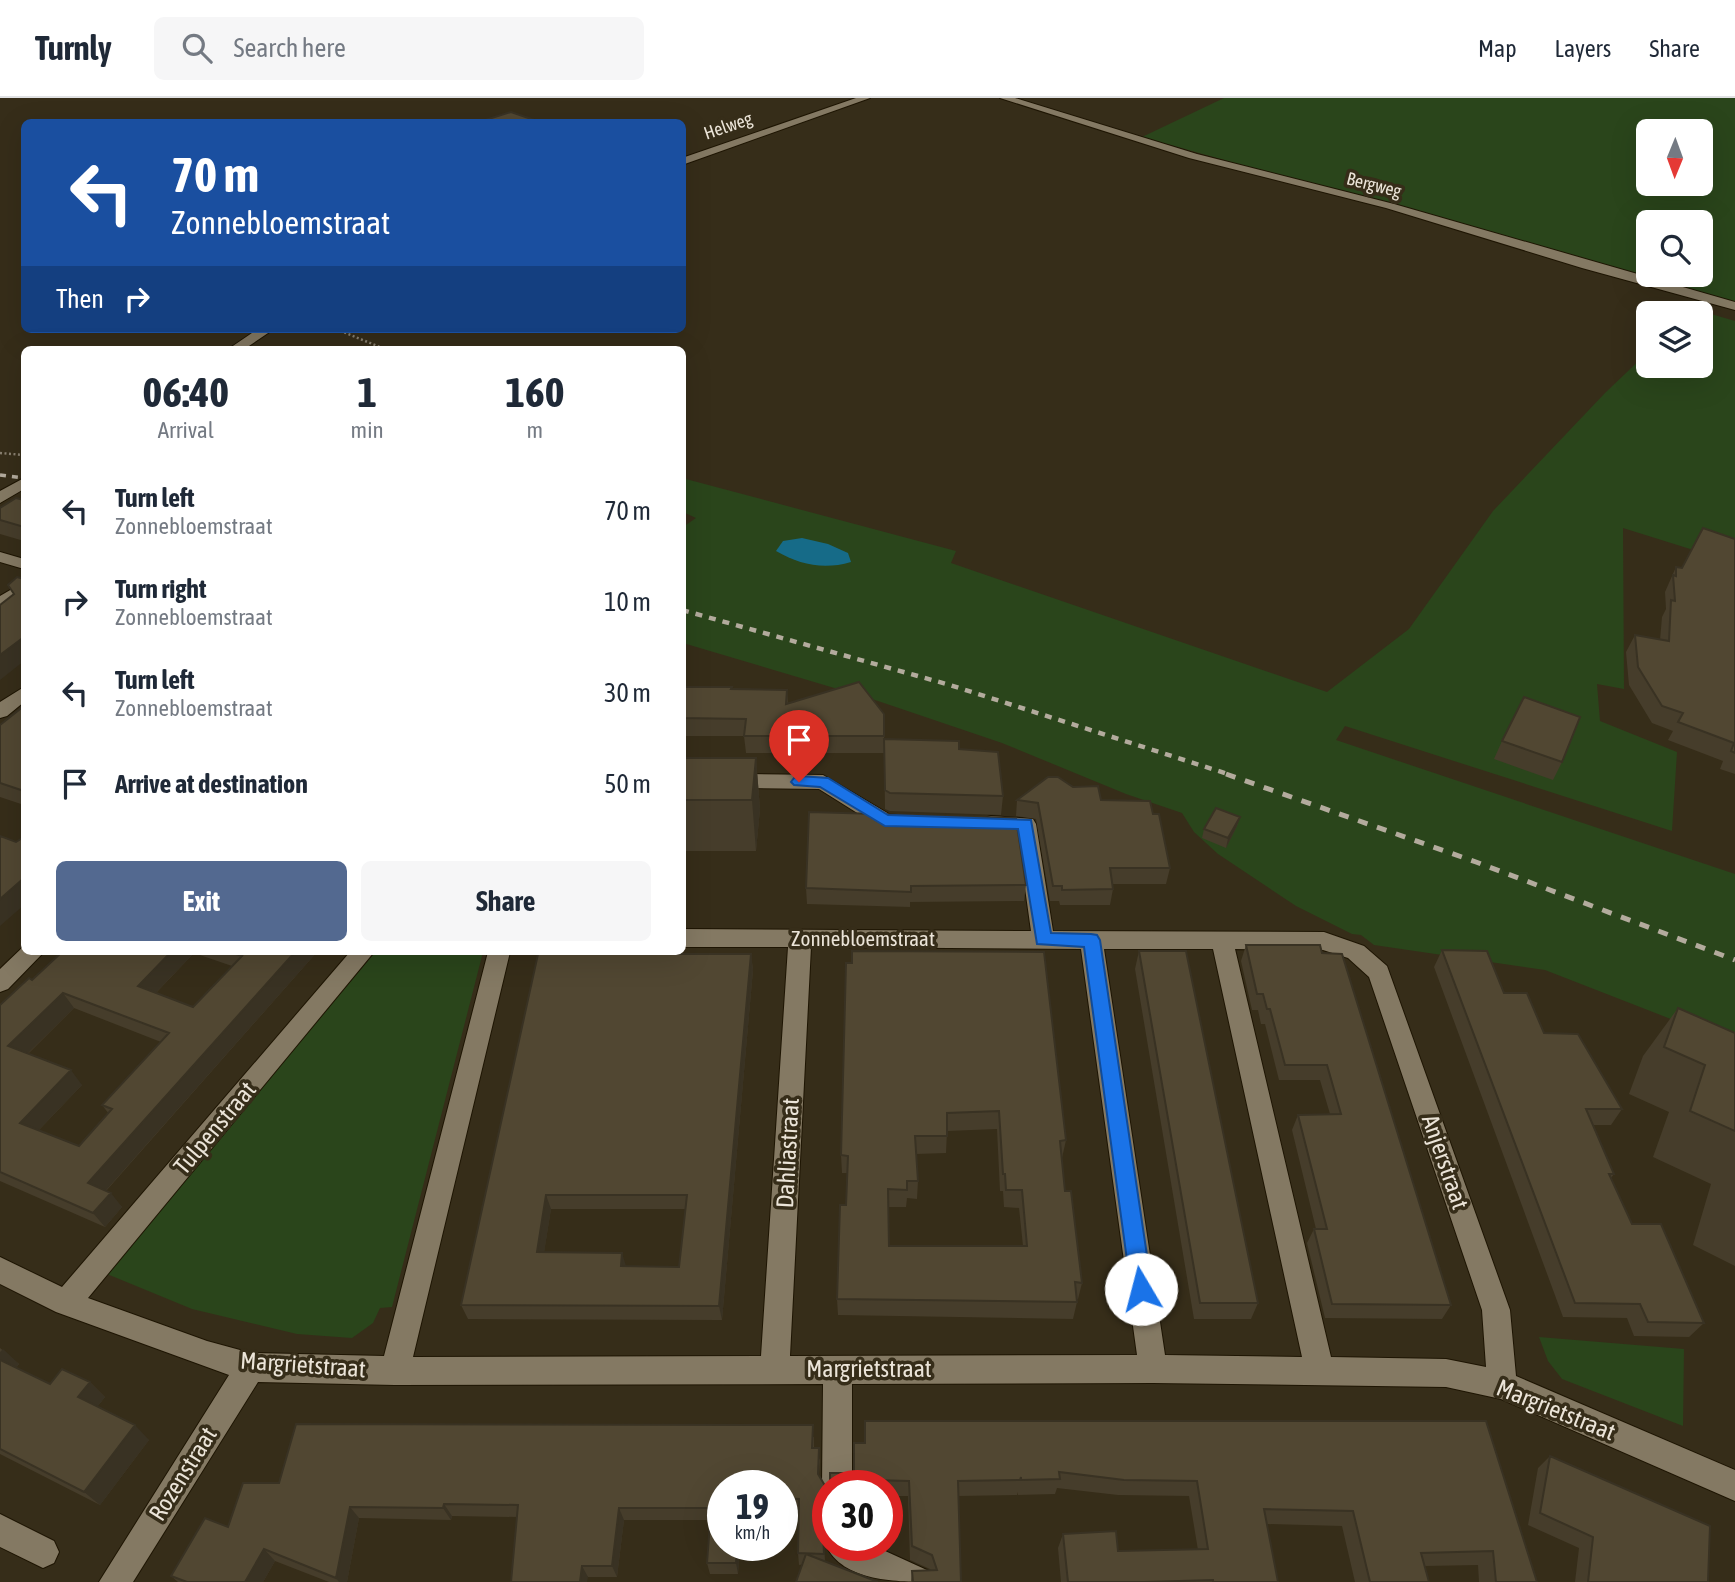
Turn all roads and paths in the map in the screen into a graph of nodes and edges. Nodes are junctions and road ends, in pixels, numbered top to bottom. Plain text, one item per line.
1 (865, 98) edge
2 (1005, 98) edge
3 (686, 161) edge
4 (1735, 306) edge
5 (261, 333) edge
6 (345, 333) edge
7 (240, 346) edge
8 (377, 346) edge
9 (0, 453) edge
10 (21, 455) edge
11 (21, 485) edge
12 (0, 498) edge
13 (0, 557) edge
14 (21, 563) edge
15 (21, 589) edge
16 (0, 604) edge
17 (21, 695) edge
18 (0, 712) edge
19 (686, 780) edge
20 (923, 821) edge
21 (974, 823) edge
22 (800, 938) junction
23 (686, 939) edge
24 (1043, 939) junction
25 (1091, 940) junction
26 (1222, 940) junction
27 (1356, 952) joint
28 (30, 955) edge
29 (360, 955) edge
30 (498, 955) edge
31 (0, 983) edge
32 (0, 1270) edge
33 (66, 1303) junction
34 (251, 1367) junction
35 (775, 1368) junction
36 (838, 1369) junction
37 (1153, 1369) junction
38 (395, 1371) junction
39 (1320, 1373) junction
40 (1502, 1385) junction
41 (837, 1470) edge
42 (1735, 1486) edge
43 (0, 1530) edge
44 (43, 1552) dead end
45 (875, 1561) edge
46 (115, 1582) edge
47 (918, 1582) edge

1 - 3 street, Helweg
2 - 4 street, Bergweg
5 - 7 street
6 - 8 path
9 - 10 path
11 - 12 street
13 - 14 street
15 - 16 street
17 - 18 street
19 - 20 street
21 - 24 street
22 - 23 street, Zonnebloemstraat
22 - 24 street, Zonnebloemstraat
22 - 35 street, Dahliastraat
24 - 25 street, Zonnebloemstraat
25 - 26 street, Zonnebloemstraat
25 - 37 street
26 - 27 street, Zonnebloemstraat
26 - 39 street
27 - 40 street, Anjerstraat
28 - 31 street
29 - 33 street, Tulpenstraat
30 - 38 street
32 - 33 street, Margrietstraat
33 - 34 street, Margrietstraat
34 - 38 street, Margrietstraat
34 - 46 street, Rozenstraat
35 - 36 street, Margrietstraat
35 - 38 street, Margrietstraat
36 - 37 street, Margrietstraat
36 - 41 street
37 - 39 street, Margrietstraat
39 - 40 street, Margrietstraat
40 - 42 street, Margrietstraat
43 - 44 street
45 - 47 street

